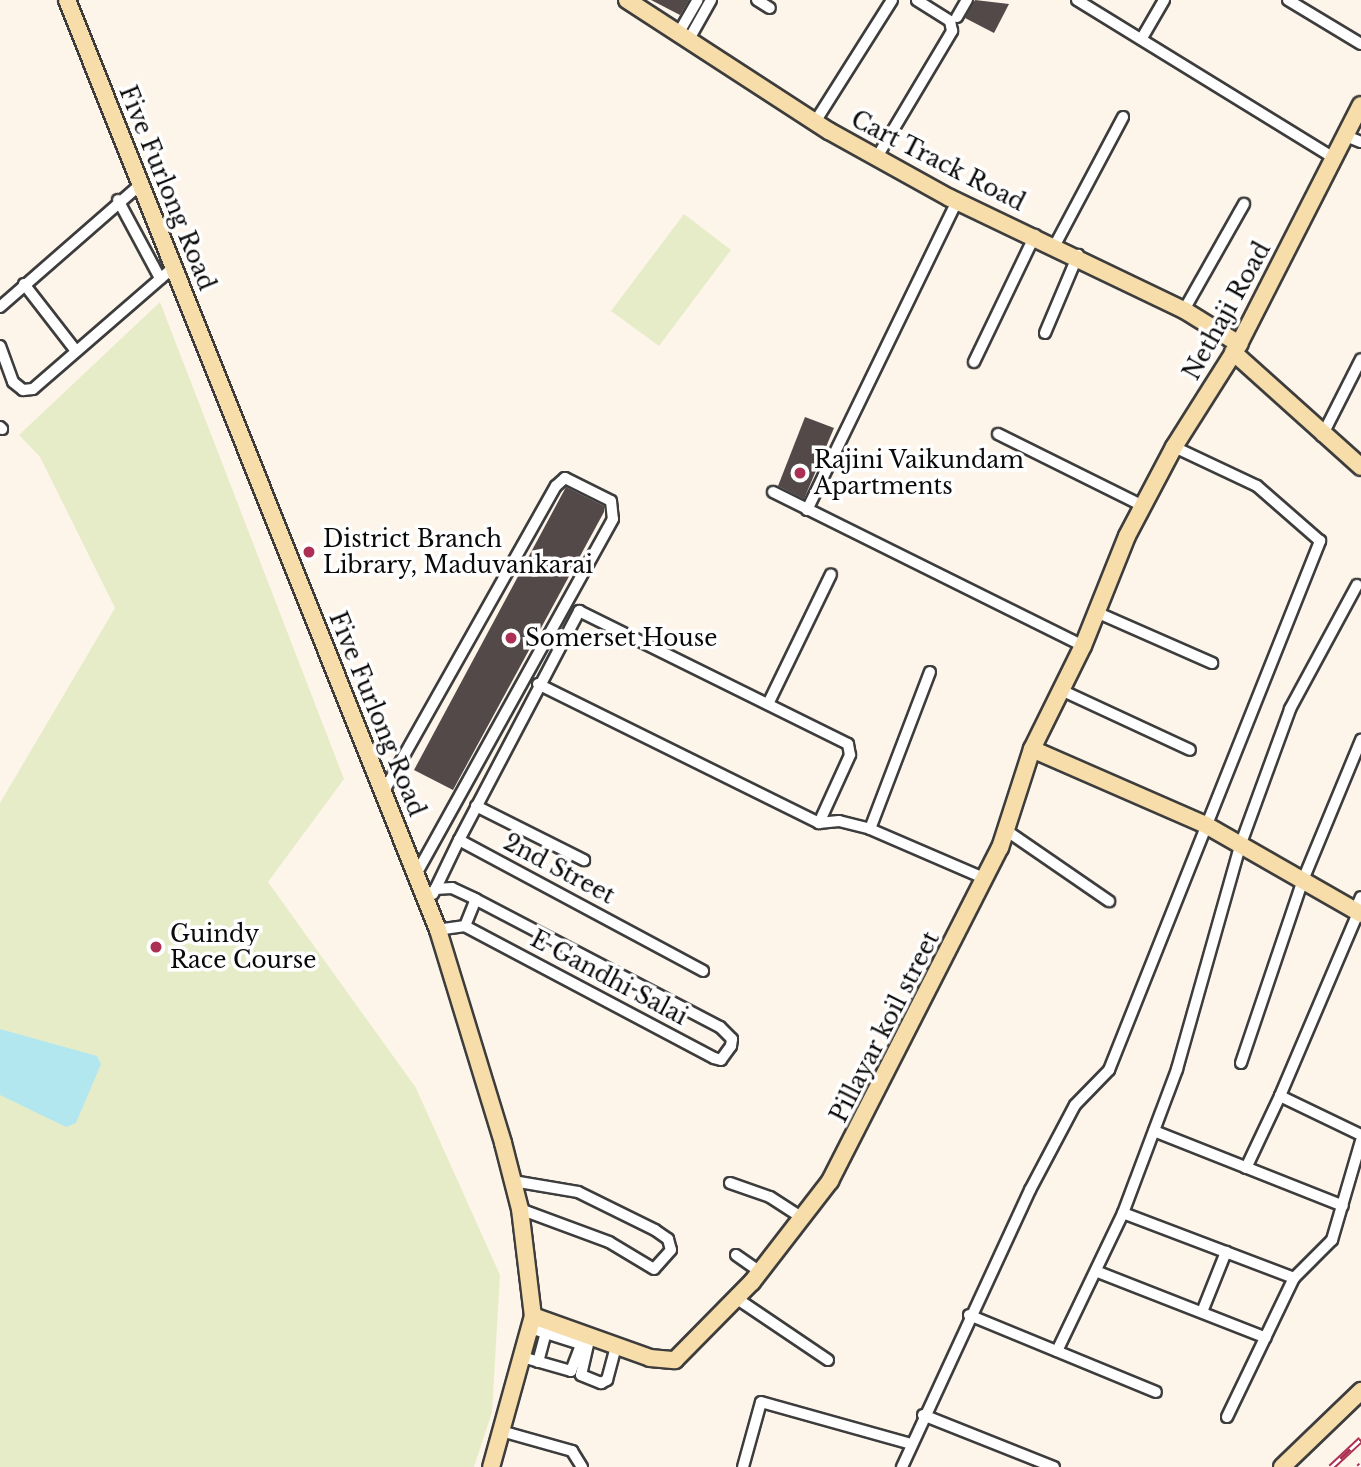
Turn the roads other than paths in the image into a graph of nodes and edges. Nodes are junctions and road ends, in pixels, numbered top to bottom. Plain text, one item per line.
1 (67, 0) edge
2 (627, 0) edge
3 (698, 0) edge
4 (711, 0) edge
5 (757, 0) edge
6 (892, 0) edge
7 (917, 0) edge
8 (967, 0) edge
9 (1077, 0) edge
10 (1164, 0) edge
11 (1288, 0) edge
12 (770, 8) dead end
13 (957, 17) dead end
14 (683, 38) junction
15 (1142, 38) junction
16 (1361, 44) edge
17 (1361, 104) edge
18 (1123, 117) dead end
19 (815, 122) junction
20 (1354, 139) edge
21 (877, 157) junction
22 (1335, 159) junction
23 (141, 184) junction
24 (118, 200) junction
25 (957, 201) junction
26 (1244, 204) dead end
27 (1035, 235) junction
28 (1055, 245) junction
29 (1078, 255) junction
30 (174, 267) junction
31 (160, 278) junction
32 (24, 284) junction
33 (0, 307) edge
34 (1184, 310) junction
35 (1045, 333) dead end
36 (0, 345) edge
37 (1236, 348) junction
38 (76, 352) junction
39 (1361, 359) edge
40 (974, 362) dead end
41 (998, 434) dead end
42 (1322, 436) junction
43 (1174, 447) junction
44 (1361, 467) edge
45 (773, 492) dead end
46 (1143, 506) junction
47 (807, 510) junction
48 (1127, 536) joint
49 (831, 574) dead end
50 (1357, 585) dead end
51 (1096, 612) junction
52 (1083, 646) junction
53 (1212, 663) dead end
54 (930, 672) dead end
55 (538, 684) junction
56 (1061, 690) junction
57 (768, 704) junction
58 (1361, 740) edge
59 (1032, 749) junction
60 (1190, 750) dead end
61 (384, 791) junction
62 (476, 806) junction
63 (819, 823) junction
64 (1203, 824) junction
65 (870, 829) junction
66 (1007, 831) junction
67 (459, 840) junction
68 (1240, 846) junction
69 (584, 860) dead end
70 (416, 874) junction
71 (984, 878) junction
72 (1303, 880) junction
73 (435, 889) junction
74 (476, 899) junction
75 (1109, 901) dead end
76 (427, 906) junction
77 (1359, 909) edge
78 (465, 926) junction
79 (438, 930) junction
80 (703, 971) dead end
81 (1241, 1063) dead end
82 (1280, 1096) junction
83 (1154, 1131) junction
84 (1361, 1135) edge
85 (1361, 1141) edge
86 (1246, 1168) junction
87 (513, 1181) junction
88 (730, 1183) dead end
89 (1343, 1206) junction
90 (520, 1209) junction
91 (1123, 1213) junction
92 (804, 1219) junction
93 (1226, 1252) junction
94 (736, 1255) dead end
95 (760, 1272) junction
96 (1098, 1272) junction
97 (1294, 1278) junction
98 (736, 1298) junction
99 (1202, 1312) junction
100 (969, 1315) junction
101 (531, 1322) junction
102 (546, 1333) junction
103 (584, 1338) junction
104 (1266, 1338) junction
105 (616, 1346) junction
106 (1057, 1351) junction
107 (522, 1357) junction
108 (828, 1360) dead end
109 (538, 1362) junction
110 (1361, 1391) edge
111 (1156, 1392) dead end
112 (923, 1415) junction
113 (1227, 1417) dead end
114 (501, 1431) junction
115 (911, 1444) junction
116 (491, 1467) edge
117 (582, 1467) edge
118 (743, 1467) edge
119 (902, 1467) edge
120 (1054, 1467) edge
121 (1282, 1467) edge

1 - 23 street, Five Furlong Road
2 - 14 street, Cart Track Road
3 - 14 street
4 - 14 street
5 - 12 street
6 - 19 street
7 - 21 street
8 - 13 street
9 - 15 street
10 - 15 street
11 - 16 street
14 - 19 street, Cart Track Road
15 - 22 street
17 - 20 street, Nethaji Road
18 - 28 street
19 - 21 street, Cart Track Road
20 - 22 street, Nethaji Road
21 - 25 street, Cart Track Road
22 - 37 street, Nethaji Road
23 - 24 street
23 - 30 street, Five Furlong Road
24 - 31 street
24 - 32 street
25 - 27 street, Cart Track Road
25 - 47 street
26 - 34 street
27 - 28 street, Cart Track Road
27 - 40 street
28 - 29 street, Cart Track Road
29 - 34 street, Cart Track Road
29 - 35 street
30 - 31 street
30 - 61 street, Five Furlong Road
31 - 38 street
32 - 33 street
32 - 38 street
34 - 37 street, Cart Track Road
36 - 38 street
37 - 42 street, Cart Track Road
37 - 43 street, Nethaji Road
39 - 42 street
41 - 46 street
42 - 44 street, Cart Track Road
43 - 46 street, Nethaji Road
43 - 64 street
45 - 47 street
46 - 48 street, Nethaji Road
47 - 52 street
48 - 51 street, Pillayar koil street
49 - 57 street
50 - 68 street
51 - 52 street, Pillayar koil street
51 - 53 street
52 - 56 street, Pillayar koil street
54 - 65 street
55 - 57 street
55 - 62 street
55 - 63 street
56 - 59 street, Pillayar koil street
56 - 60 street
57 - 63 street
58 - 72 street
59 - 64 street
59 - 66 street, Pillayar koil street
61 - 70 street, Five Furlong Road
61 - 70 street
62 - 67 street
62 - 69 street
63 - 65 street
64 - 68 street
64 - 100 street
65 - 71 street
66 - 71 street, Pillayar koil street
66 - 75 street
67 - 73 street
67 - 80 street, 2nd Street
68 - 72 street
68 - 83 street
70 - 76 street, Five Furlong Road
71 - 92 street, Pillayar koil street
72 - 77 street
72 - 81 street
73 - 74 street
73 - 76 street
74 - 78 street
74 - 78 street, E Gandhi Salai
76 - 79 street, Five Furlong Road
77 - 82 street
78 - 79 street
79 - 87 street, Five Furlong Road
82 - 84 street
82 - 86 street
83 - 86 street
83 - 91 street
85 - 89 street
86 - 89 street
87 - 90 street, Five Furlong Road
87 - 90 street
88 - 92 street
89 - 97 street
90 - 101 street, Five Furlong Road
91 - 93 street
91 - 96 street
92 - 95 street, Pillayar koil street
93 - 97 street
93 - 99 street
94 - 95 street
95 - 98 street, Pillayar koil street
96 - 99 street
96 - 106 street
97 - 104 street
98 - 105 street, Pillayar koil street
98 - 108 street
99 - 104 street
100 - 106 street
100 - 112 street
101 - 102 street
101 - 103 street, Pillayar koil street
101 - 107 street, Five Furlong Road
102 - 103 street
102 - 109 street
103 - 105 street, Pillayar koil street
103 - 105 street
103 - 109 street
104 - 113 street
106 - 111 street
107 - 109 street
107 - 114 street, Five Furlong Road
110 - 121 street
112 - 115 street
112 - 120 street
114 - 116 street, Five Furlong Road
114 - 117 street
115 - 118 street
115 - 119 street

